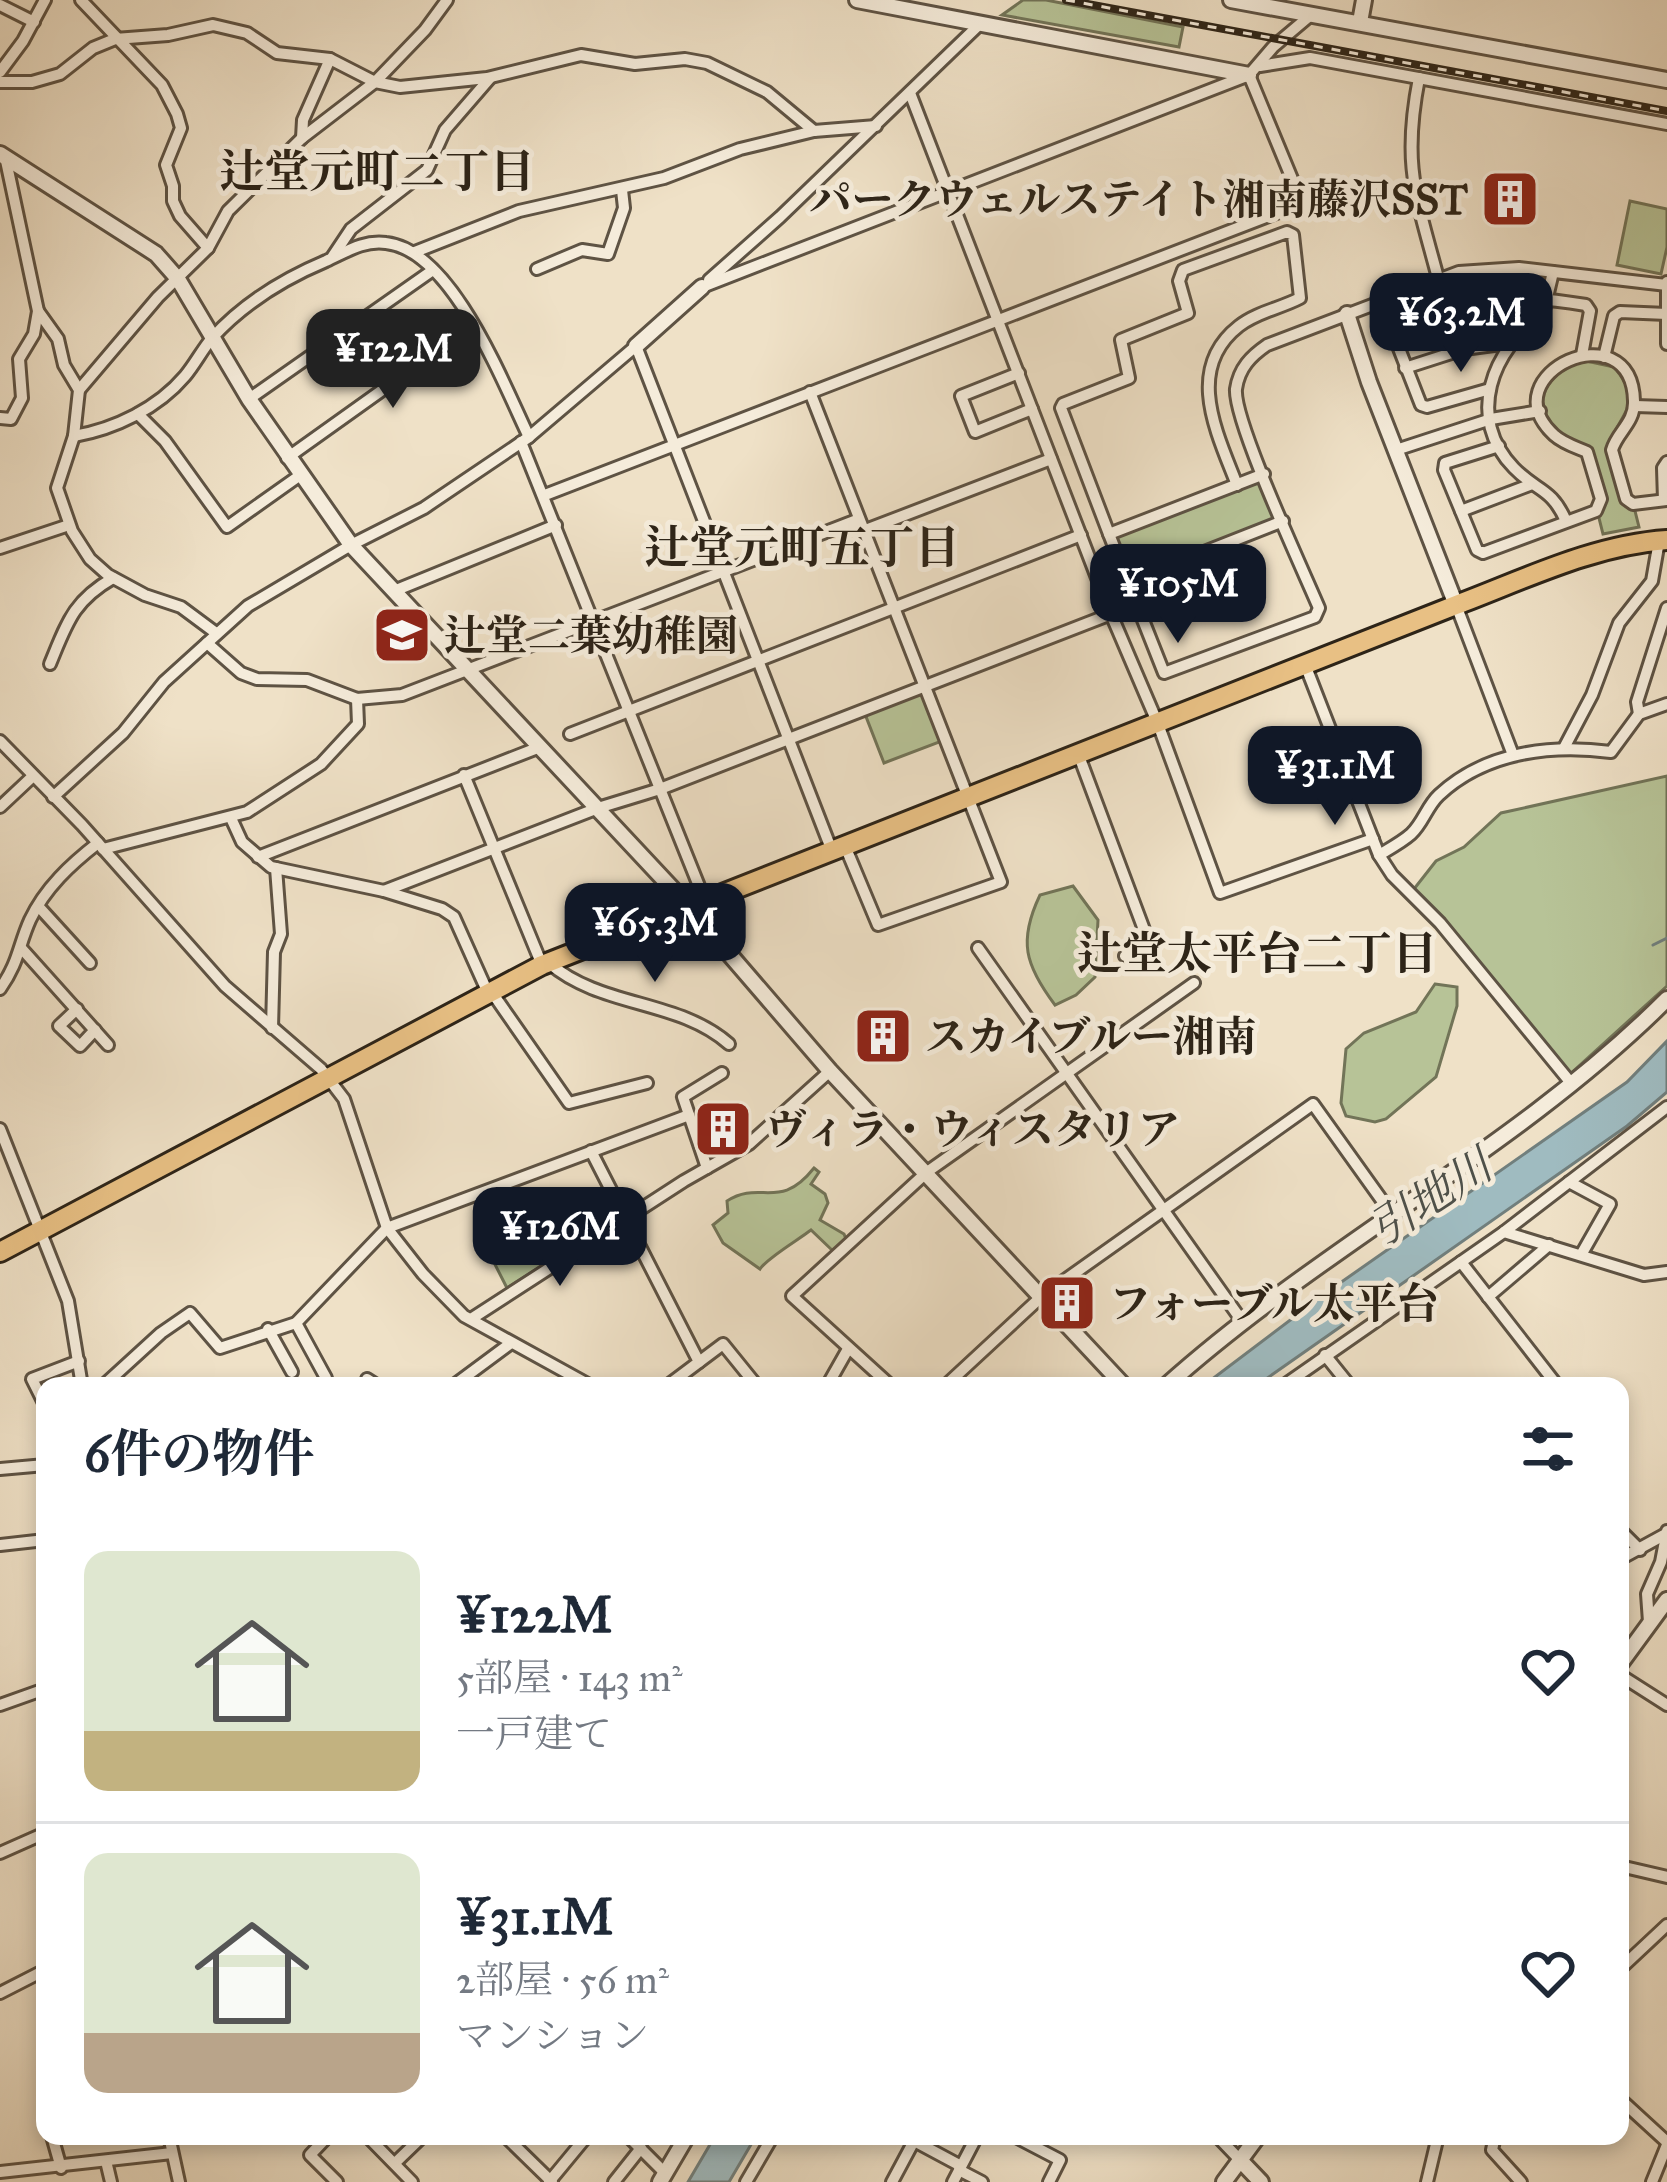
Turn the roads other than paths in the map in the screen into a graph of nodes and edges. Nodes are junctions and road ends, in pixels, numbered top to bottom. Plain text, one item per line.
1 (45, 0) edge
2 (447, 0) edge
3 (857, 0) edge
4 (1231, 0) edge
5 (1364, 0) edge
6 (86, 2) edge
7 (0, 5) edge
8 (1312, 14) junction
9 (34, 22) junction
10 (1360, 22) junction
11 (981, 23) junction
12 (115, 39) junction
13 (329, 59) junction
14 (1254, 70) junction
15 (0, 72) edge
16 (490, 78) junction
17 (1419, 78) junction
18 (1667, 80) edge
19 (0, 82) edge
20 (375, 82) junction
21 (910, 93) junction
22 (1667, 124) edge
23 (876, 126) junction
24 (814, 131) junction
25 (302, 138) junction
26 (3, 155) edge
27 (622, 190) junction
28 (949, 190) junction
29 (208, 248) junction
30 (415, 251) junction
31 (331, 258) junction
32 (537, 269) dead end
33 (433, 270) junction
34 (1553, 272) junction
35 (1438, 278) junction
36 (178, 279) junction
37 (1667, 284) edge
38 (702, 286) junction
39 (1549, 299) junction
40 (38, 310) junction
41 (1347, 314) junction
42 (1666, 314) edge
43 (998, 319) junction
44 (472, 326) junction
45 (1227, 338) junction
46 (212, 339) junction
47 (1509, 343) junction
48 (1667, 344) edge
49 (636, 346) junction
50 (1582, 355) junction
51 (1250, 357) junction
52 (1604, 357) junction
53 (1405, 368) junction
54 (1018, 373) junction
55 (1490, 389) junction
56 (79, 390) junction
57 (810, 392) junction
58 (249, 399) junction
59 (1635, 406) junction
60 (1667, 407) edge
61 (1032, 409) junction
62 (1540, 411) junction
63 (138, 414) junction
64 (0, 418) edge
65 (1490, 419) junction
66 (1069, 429) junction
67 (74, 436) junction
68 (1044, 439) junction
69 (525, 440) junction
70 (673, 446) junction
71 (1499, 446) junction
72 (1396, 450) junction
73 (287, 458) junction
74 (1051, 459) junction
75 (1667, 462) edge
76 (1264, 474) junction
77 (299, 476) junction
78 (1237, 484) junction
79 (1532, 484) junction
80 (545, 495) junction
81 (1666, 500) edge
82 (1461, 511) junction
83 (1283, 520) junction
84 (1566, 520) junction
85 (69, 525) junction
86 (556, 525) junction
87 (860, 525) junction
88 (1109, 534) junction
89 (1081, 535) junction
90 (1663, 540) edge
91 (1, 544) edge
92 (351, 545) junction
93 (721, 572) junction
94 (113, 578) junction
95 (1128, 582) junction
96 (394, 591) junction
97 (1643, 596) junction
98 (1456, 604) junction
99 (1667, 607) edge
100 (894, 611) junction
101 (1112, 614) junction
102 (593, 622) junction
103 (212, 638) junction
104 (757, 662) junction
105 (50, 664) dead end
106 (1306, 667) junction
107 (465, 671) junction
108 (925, 686) junction
109 (357, 699) junction
110 (1667, 704) edge
111 (628, 711) junction
112 (1639, 714) junction
113 (1158, 724) junction
114 (569, 734) dead end
115 (788, 740) junction
116 (0, 741) edge
117 (540, 747) junction
118 (1564, 748) junction
119 (1513, 755) junction
120 (1079, 756) junction
121 (464, 775) junction
122 (32, 777) junction
123 (660, 790) junction
124 (53, 796) junction
125 (968, 799) junction
126 (0, 807) edge
127 (598, 808) junction
128 (231, 818) junction
129 (1373, 839) junction
130 (101, 846) junction
131 (839, 848) junction
132 (494, 850) junction
133 (1379, 856) junction
134 (258, 857) junction
135 (276, 868) junction
136 (384, 891) junction
137 (696, 904) junction
138 (39, 907) junction
139 (978, 948) dead end
140 (22, 949) junction
141 (1125, 956) dead end
142 (90, 963) dead end
143 (546, 964) junction
144 (1194, 983) dead end
145 (0, 989) edge
146 (489, 992) junction
147 (1667, 998) edge
148 (77, 1009) junction
149 (272, 1028) junction
150 (95, 1030) junction
151 (729, 1044) dead end
152 (109, 1045) dead end
153 (830, 1071) junction
154 (722, 1073) dead end
155 (1064, 1074) junction
156 (328, 1078) junction
157 (647, 1083) dead end
158 (1571, 1083) junction
159 (1667, 1107) edge
160 (689, 1115) junction
161 (0, 1129) edge
162 (591, 1151) junction
163 (707, 1168) junction
164 (927, 1172) junction
165 (1569, 1183) junction
166 (1160, 1211) junction
167 (1391, 1214) junction
168 (626, 1221) junction
169 (387, 1228) junction
170 (38, 1232) junction
171 (1504, 1232) junction
172 (1549, 1245) junction
173 (0, 1252) edge
174 (1581, 1255) junction
175 (1461, 1262) junction
176 (1667, 1272) edge
177 (1041, 1298) junction
178 (1489, 1298) junction
179 (471, 1319) junction
180 (1242, 1322) junction
181 (296, 1323) junction
182 (268, 1329) junction
183 (511, 1342) junction
184 (848, 1349) junction
185 (1324, 1354) junction
186 (79, 1361) junction
187 (699, 1362) junction
188 (292, 1372) dead end
189 (37, 1377) edge
190 (81, 1377) edge
191 (113, 1377) edge
192 (325, 1377) edge
193 (465, 1377) edge
194 (571, 1377) edge
195 (679, 1377) edge
196 (750, 1377) edge
197 (831, 1377) edge
198 (881, 1377) edge
199 (955, 1377) edge
200 (1116, 1377) edge
201 (1177, 1377) edge
202 (1295, 1377) edge
203 (1343, 1377) edge
204 (1551, 1377) edge
205 (36, 1466) edge
206 (0, 1469) edge
207 (1667, 1530) edge
208 (1629, 1539) edge
209 (36, 1541) edge
210 (0, 1545) edge
211 (1640, 1550) junction
212 (1629, 1554) edge
213 (1667, 1600) edge
214 (1648, 1622) junction
215 (1629, 1650) edge
216 (1629, 1681) edge
217 (36, 1692) edge
218 (0, 1705) edge
219 (1667, 1705) edge
220 (36, 1837) edge
221 (0, 1853) edge
222 (1629, 1868) edge
223 (1667, 1877) edge
224 (1667, 1925) edge
225 (1662, 1939) edge
226 (1629, 1963) edge
227 (36, 1975) edge
228 (0, 1993) edge
229 (1629, 2107) edge
230 (1667, 2143) edge
231 (55, 2145) edge
232 (171, 2145) edge
233 (319, 2145) edge
234 (377, 2145) edge
235 (413, 2145) edge
236 (514, 2145) edge
237 (580, 2145) edge
238 (638, 2145) edge
239 (682, 2145) edge
240 (768, 2145) edge
241 (906, 2145) edge
242 (921, 2145) edge
243 (972, 2145) edge
244 (1031, 2145) edge
245 (1225, 2145) edge
246 (1251, 2145) edge
247 (1436, 2145) edge
248 (1493, 2145) edge
249 (641, 2148) junction
250 (172, 2153) junction
251 (1240, 2160) junction
252 (106, 2162) junction
253 (395, 2162) junction
254 (63, 2168) junction
255 (960, 2168) junction
256 (0, 2172) edge
257 (23, 2176) edge
258 (662, 2177) edge
259 (68, 2182) edge
260 (111, 2182) edge
261 (179, 2182) edge
262 (337, 2182) edge
263 (412, 2182) edge
264 (550, 2182) edge
265 (614, 2182) edge
266 (746, 2182) edge
267 (892, 2182) edge
268 (952, 2182) edge
269 (982, 2182) edge
270 (1049, 2182) edge
271 (1224, 2182) edge
272 (1261, 2182) edge
273 (1427, 2182) edge
274 (1521, 2182) edge
275 (1652, 2182) edge

1 - 9 street
2 - 20 street
3 - 11 street
4 - 8 street
5 - 10 street
6 - 12 street
7 - 9 street
8 - 10 street
8 - 14 street
9 - 15 street
10 - 18 street
11 - 14 street
11 - 21 street
12 - 13 street
12 - 19 street
12 - 29 street
13 - 20 street
13 - 25 street
14 - 17 street
14 - 28 street
14 - 43 street
16 - 20 street
16 - 24 street
16 - 31 street
17 - 22 street
17 - 35 street
20 - 25 street
21 - 23 street
21 - 28 street
23 - 24 street
23 - 38 street
24 - 27 street
25 - 29 street
26 - 36 street
26 - 40 street
27 - 30 street
27 - 32 street
28 - 38 street
28 - 43 street
29 - 36 street
30 - 31 street
30 - 33 street
31 - 46 street
33 - 44 street
33 - 58 street
34 - 35 street
34 - 37 street
34 - 39 street
35 - 41 street
36 - 46 street
36 - 56 street
37 - 42 street
38 - 49 street
39 - 47 street
39 - 50 street
39 - 53 street
40 - 56 street
40 - 64 street
41 - 51 street
41 - 72 street
42 - 48 street
42 - 52 street
43 - 54 street
43 - 57 street
44 - 69 street
44 - 73 street
45 - 51 street
45 - 66 street
45 - 78 street
46 - 58 street
46 - 63 street
47 - 53 street
47 - 55 street
49 - 69 street
49 - 70 street
50 - 52 street
50 - 62 street
51 - 76 street
52 - 59 street
53 - 55 street
54 - 61 street
54 - 61 street
55 - 65 street
56 - 67 street
57 - 70 street
57 - 87 street
58 - 73 street
59 - 60 street
59 - 81 street
61 - 68 street
62 - 65 street
62 - 84 street
63 - 67 street
63 - 77 street
65 - 71 street
65 - 72 street
66 - 68 street
66 - 88 street
67 - 85 street
68 - 74 street
69 - 80 street
69 - 92 street
70 - 80 street
70 - 93 street
71 - 79 street
71 - 82 street
72 - 98 street
73 - 77 street
74 - 87 street
74 - 89 street
75 - 81 street
76 - 78 street
76 - 83 street
77 - 92 street
78 - 88 street
79 - 82 street
79 - 84 street
80 - 86 street
82 - 84 street
83 - 95 street
83 - 95 street
85 - 91 street
85 - 94 street
86 - 96 street
86 - 102 street
87 - 93 street
87 - 100 street
88 - 95 street
89 - 100 street
89 - 101 street
90 - 97 street
90 - 98 main road
92 - 96 street
92 - 103 street
93 - 102 street
93 - 104 street
94 - 103 street
94 - 105 street
96 - 107 street
97 - 99 street
97 - 118 street
98 - 106 main road
98 - 119 street
99 - 112 street
100 - 104 street
100 - 108 street
101 - 108 street
101 - 113 street
102 - 107 street
102 - 111 street
103 - 109 street
103 - 124 street
104 - 111 street
104 - 115 street
106 - 113 main road
106 - 129 street
107 - 109 street
107 - 117 street
108 - 115 street
108 - 125 street
109 - 128 street
110 - 112 street
111 - 114 street
111 - 123 street
112 - 118 street
113 - 120 main road
113 - 129 street
115 - 123 street
115 - 131 street
116 - 122 street
117 - 121 street
117 - 127 street
118 - 119 street
119 - 133 street
120 - 125 main road
120 - 141 street
121 - 132 street
121 - 134 street
122 - 124 street
122 - 126 street
123 - 127 street
123 - 137 street
124 - 130 street
125 - 131 main road
125 - 131 street
127 - 132 street
127 - 137 street
128 - 130 street
128 - 134 street
129 - 133 street
130 - 138 street
130 - 149 street
131 - 137 main road
132 - 136 street
132 - 143 street
133 - 158 street
134 - 135 street
135 - 136 street
135 - 149 street
136 - 146 street
137 - 143 main road
137 - 153 street
138 - 140 street
138 - 142 street
139 - 155 street
140 - 145 street
140 - 148 street
143 - 146 main road
143 - 151 street
144 - 155 street
146 - 156 main road
146 - 157 street
147 - 158 street
148 - 150 street
148 - 150 street
149 - 156 street
150 - 152 street
153 - 163 street
153 - 164 street
154 - 160 street
155 - 164 street
155 - 166 street
156 - 169 street
156 - 170 main road
158 - 167 street
159 - 165 street
160 - 162 street
160 - 163 street
161 - 170 street
162 - 168 street
162 - 169 street
163 - 168 street
164 - 177 street
164 - 184 street
165 - 171 street
165 - 174 street
166 - 167 street
166 - 177 street
166 - 180 street
167 - 180 street
168 - 179 street
168 - 187 street
169 - 179 street
169 - 181 street
170 - 173 main road
170 - 186 street
171 - 172 street
171 - 175 street
172 - 174 street
172 - 178 street
174 - 176 street
175 - 178 street
175 - 185 street
177 - 199 street
177 - 200 street
178 - 204 street
179 - 183 street
180 - 201 street
181 - 182 street
181 - 192 street
182 - 188 street
182 - 191 street
183 - 193 street
183 - 194 street
184 - 197 street
184 - 198 street
185 - 202 street
185 - 203 street
186 - 189 street
186 - 190 street
187 - 195 street
187 - 196 street
205 - 206 street
207 - 211 street
207 - 214 street
208 - 211 street
209 - 210 street
211 - 212 street
213 - 214 street
214 - 215 street
216 - 219 street
217 - 218 street
220 - 221 street
222 - 223 street
224 - 225 street
225 - 226 street
227 - 228 street
229 - 230 street
230 - 275 street
231 - 254 street
232 - 250 street
233 - 262 street
234 - 253 street
235 - 253 street
236 - 264 street
237 - 264 street
238 - 249 street
239 - 258 street
240 - 266 street
241 - 267 street
242 - 255 street
243 - 255 street
244 - 270 street
245 - 251 street
246 - 251 street
247 - 273 street
248 - 274 street
249 - 258 street
249 - 265 street
250 - 252 street
250 - 261 street
251 - 271 street
251 - 272 street
252 - 254 street
252 - 260 street
253 - 263 street
254 - 257 street
254 - 259 street
255 - 268 street
255 - 269 street
256 - 257 street

